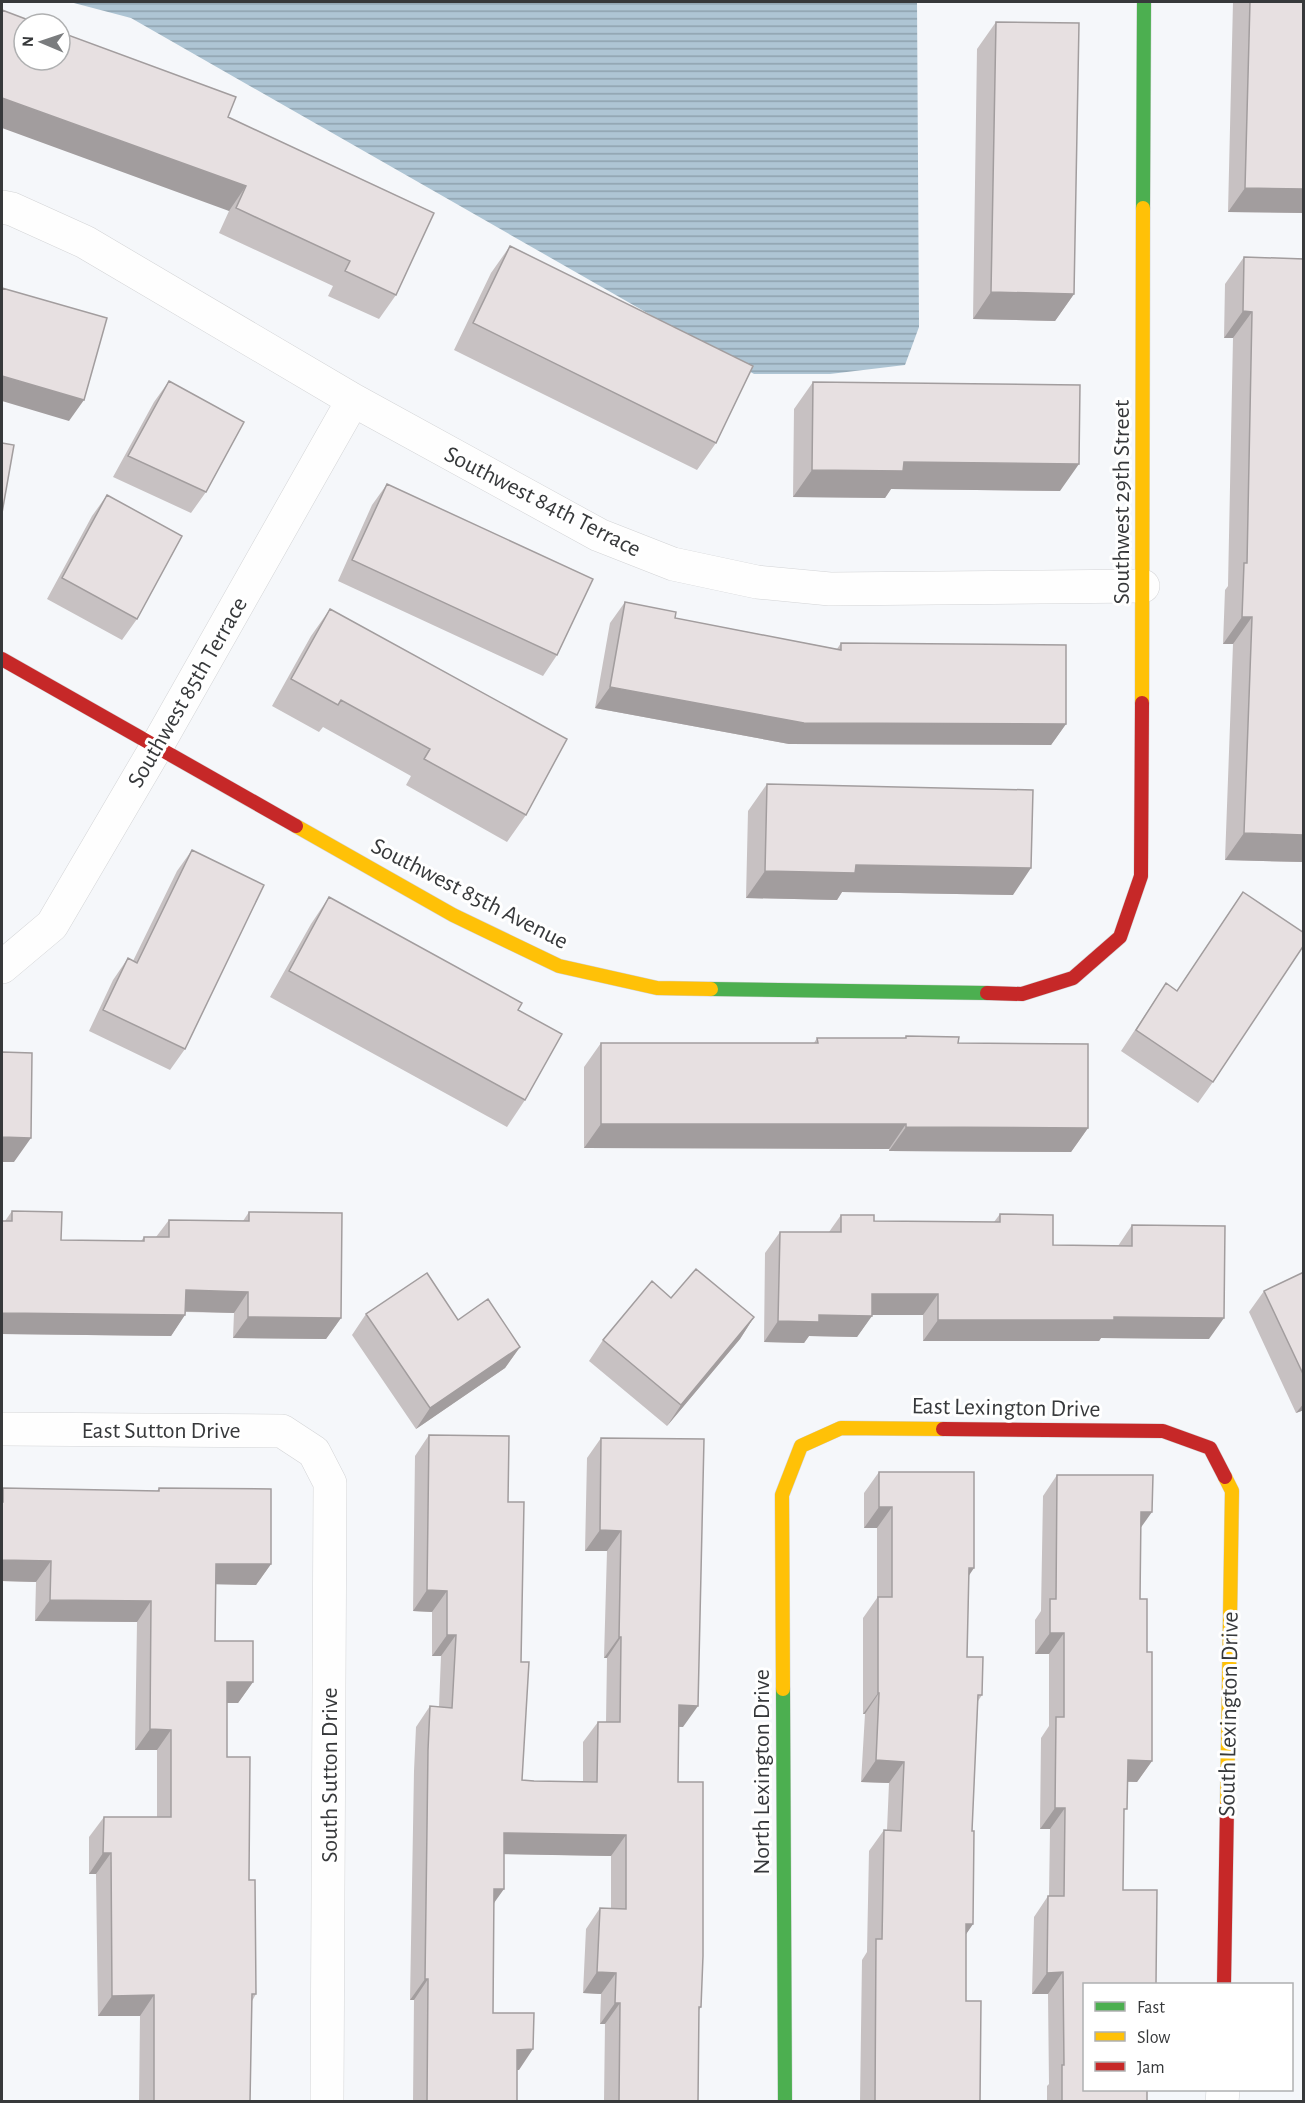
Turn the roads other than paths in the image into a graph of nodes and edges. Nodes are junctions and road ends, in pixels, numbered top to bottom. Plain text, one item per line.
1 (1144, 2) edge
2 (2, 207) edge
3 (353, 400) junction
4 (1143, 586) junction
5 (2, 659) edge
6 (157, 746) junction
7 (2, 967) edge
8 (1073, 978) joint
9 (2, 1429) edge
10 (801, 1446) joint
11 (1210, 1448) joint
12 (314, 1452) joint
13 (1224, 1983) edge
14 (327, 2102) edge
15 (785, 2102) edge

1 - 4 street, Southwest 29th Street
2 - 3 street, Southwest 84th Terrace
3 - 4 street, Southwest 84th Terrace
3 - 6 street, Southwest 85th Terrace
4 - 8 street, Southwest 29th Street
5 - 6 street, Southwest 85th Avenue
6 - 7 street, Southwest 85th Terrace
6 - 8 street, Southwest 85th Avenue
9 - 12 street, East Sutton Drive
10 - 11 street, East Lexington Drive
10 - 15 street, North Lexington Drive
11 - 13 street, South Lexington Drive
12 - 14 street, South Sutton Drive

